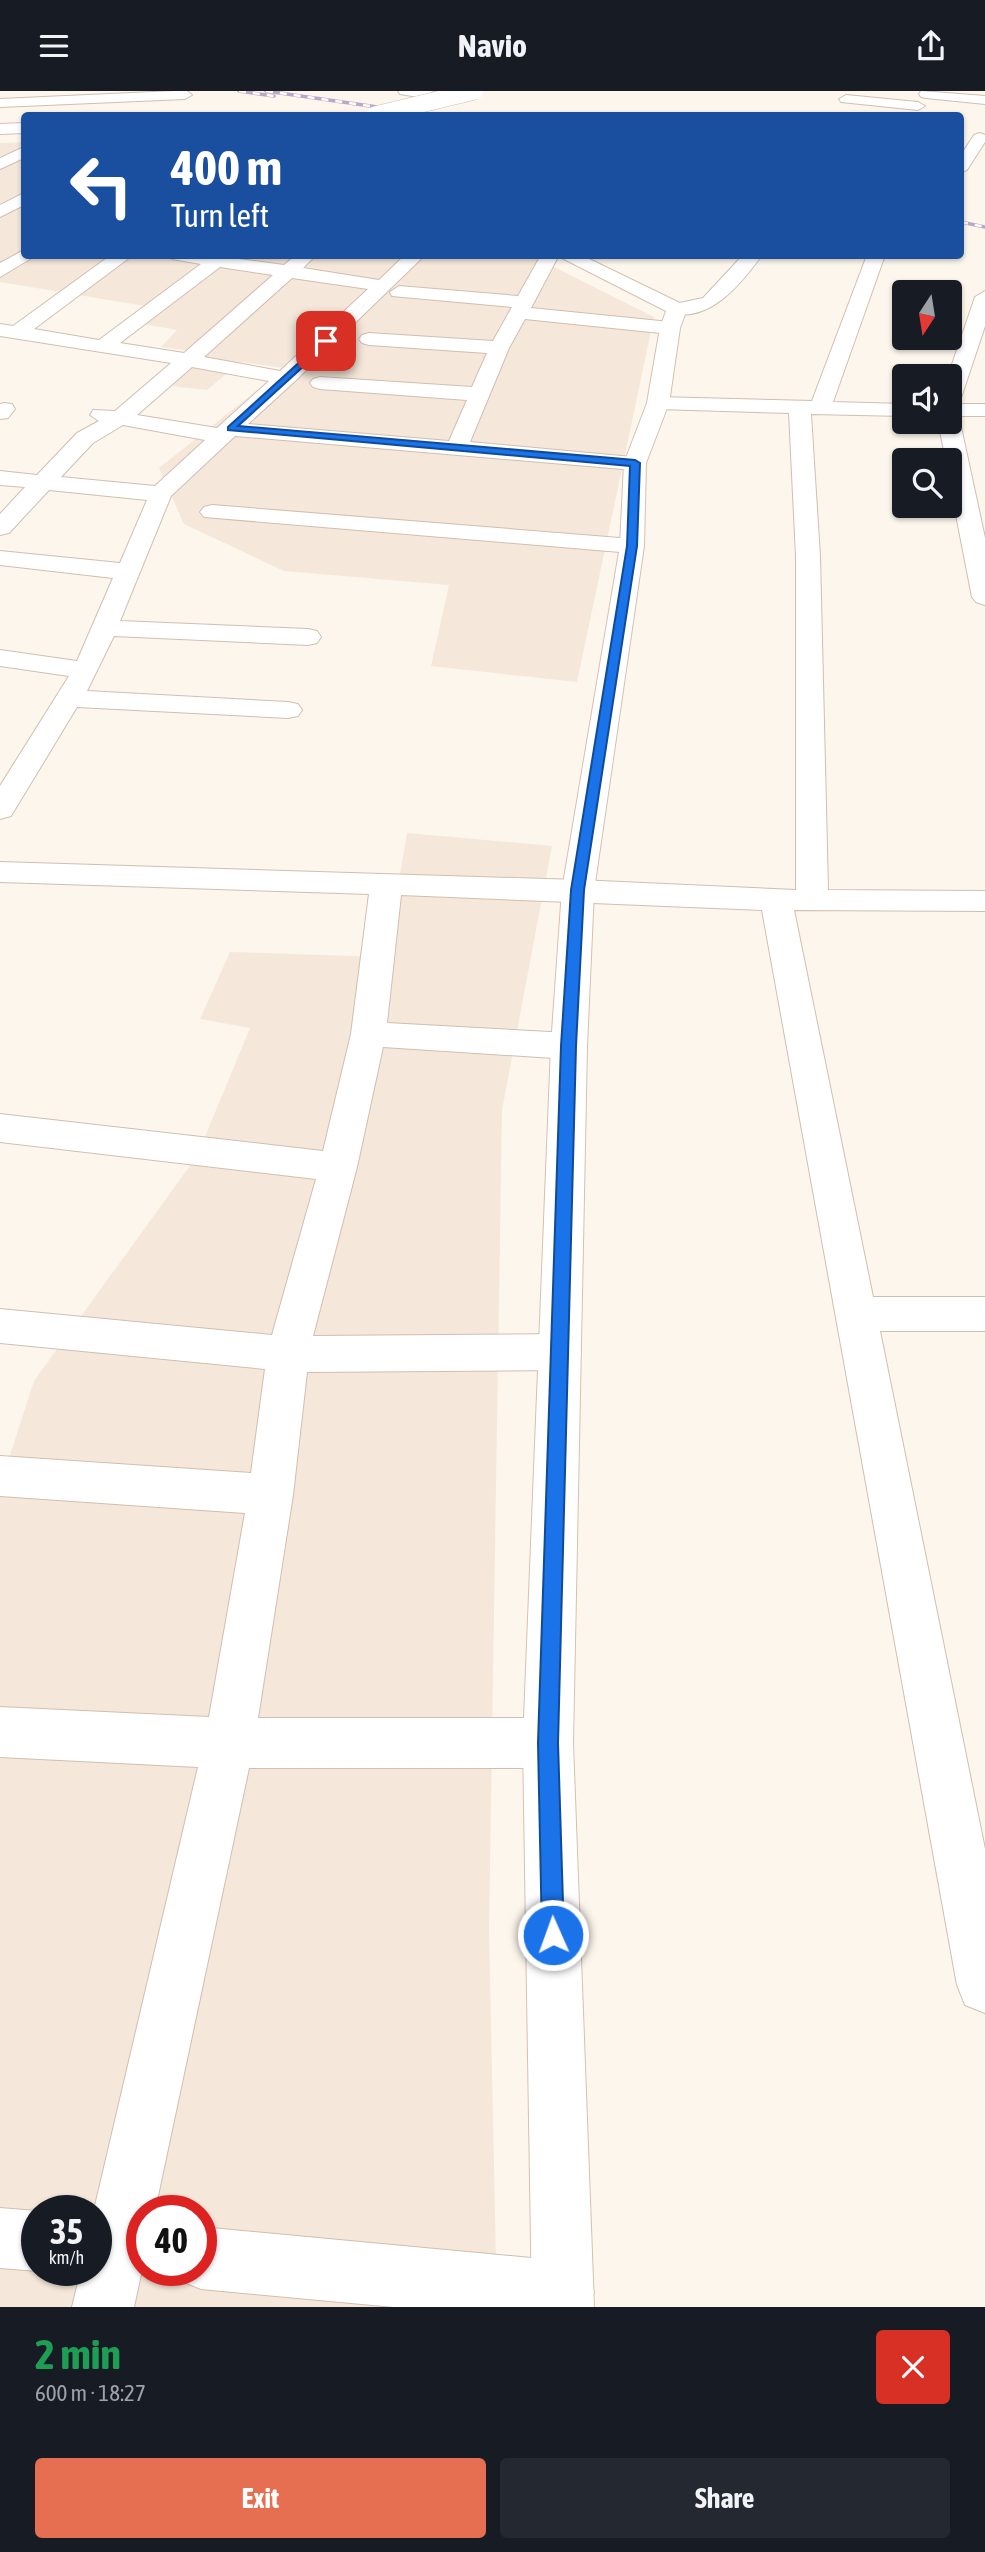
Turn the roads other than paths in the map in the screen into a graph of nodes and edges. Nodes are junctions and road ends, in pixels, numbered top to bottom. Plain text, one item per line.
1 (405, 91) edge
2 (483, 93) edge
3 (185, 95) dead end
4 (430, 95) dead end
5 (10, 99) edge
6 (846, 99) dead end
7 (985, 100) edge
8 (921, 106) edge
9 (390, 112) edge
10 (422, 112) edge
11 (21, 130) edge
12 (1, 134) edge
13 (21, 138) edge
14 (980, 138) dead end
15 (21, 154) edge
16 (969, 158) edge
17 (0, 164) edge
18 (21, 200) edge
19 (0, 212) edge
20 (21, 257) edge
21 (118, 259) edge
22 (219, 259) edge
23 (225, 259) edge
24 (302, 259) edge
25 (413, 259) edge
26 (548, 259) edge
27 (572, 259) edge
28 (749, 259) edge
29 (874, 259) edge
30 (0, 271) edge
31 (288, 271) junction
32 (392, 289) junction
33 (985, 299) edge
34 (520, 307) junction
35 (673, 319) junction
36 (8, 332) edge
37 (369, 339) dead end
38 (978, 343) edge
39 (102, 347) junction
40 (499, 348) junction
41 (188, 360) junction
42 (962, 376) edge
43 (286, 378) junction
44 (320, 383) dead end
45 (479, 394) junction
46 (658, 403) junction
47 (810, 408) junction
48 (892, 409) edge
49 (962, 410) edge
50 (985, 410) edge
51 (79, 412) dead end
52 (120, 418) junction
53 (227, 432) junction
54 (954, 434) edge
55 (457, 448) junction
56 (635, 463) junction
57 (0, 478) edge
58 (42, 482) junction
59 (973, 484) edge
60 (160, 494) junction
61 (212, 512) dead end
62 (0, 528) edge
63 (632, 546) junction
64 (0, 558) edge
65 (981, 559) edge
66 (129, 572) junction
67 (985, 597) edge
68 (104, 628) junction
69 (308, 637) dead end
70 (0, 658) edge
71 (86, 670) junction
72 (69, 698) junction
73 (288, 710) dead end
74 (0, 810) edge
75 (0, 872) edge
76 (386, 884) junction
77 (578, 890) junction
78 (793, 900) junction
79 (985, 901) edge
80 (368, 1034) junction
81 (569, 1046) junction
82 (0, 1129) edge
83 (338, 1167) junction
84 (857, 1314) junction
85 (985, 1314) edge
86 (0, 1326) edge
87 (560, 1352) junction
88 (288, 1354) junction
89 (0, 1476) edge
90 (271, 1495) junction
91 (0, 1732) edge
92 (229, 1743) junction
93 (548, 1743) junction
94 (985, 1985) edge
95 (0, 2238) edge
96 (21, 2240) edge
97 (118, 2250) edge
98 (217, 2260) edge
99 (563, 2299) edge
100 (103, 2307) edge

1 - 4 street
2 - 9 street, bridge
2 - 10 street
3 - 5 street
5 - 12 street
6 - 8 street
7 - 8 street
11 - 12 street
12 - 13 street
14 - 16 street
15 - 17 street
18 - 19 street
20 - 30 street
21 - 36 street
22 - 39 street
23 - 31 street
24 - 31 street
25 - 32 street
26 - 34 street
27 - 35 street
28 - 35 street
29 - 47 street
31 - 32 street
31 - 41 street
32 - 34 street
32 - 43 street
33 - 38 street
34 - 35 street
34 - 40 street
35 - 46 street
36 - 39 street
37 - 40 street
38 - 42 street
39 - 41 street
40 - 45 street
41 - 43 street
41 - 52 street
43 - 53 street
44 - 45 street
45 - 55 street
46 - 47 street
46 - 56 street
47 - 48 street
47 - 78 street
49 - 50 street
51 - 52 street
52 - 53 street
52 - 58 street
53 - 55 street
53 - 60 street
54 - 59 street
55 - 56 street
56 - 63 street
57 - 58 street
58 - 60 street
58 - 62 street
59 - 65 street
60 - 66 street
61 - 63 street
63 - 77 street
64 - 66 street
65 - 67 street
66 - 68 street
68 - 69 street
68 - 71 street
70 - 71 street
71 - 72 street
72 - 73 street
72 - 74 street
75 - 76 street
76 - 77 street
76 - 80 street
77 - 78 street
77 - 81 street
78 - 79 street
78 - 84 street
80 - 81 street
80 - 83 street
81 - 87 street
82 - 83 street
83 - 88 street
84 - 85 street
84 - 94 street
86 - 88 street
87 - 88 street
87 - 93 street
88 - 90 street
89 - 90 street
90 - 92 street
91 - 92 street
92 - 93 street
92 - 97 street
93 - 99 street
95 - 96 street
97 - 100 street
98 - 99 street

